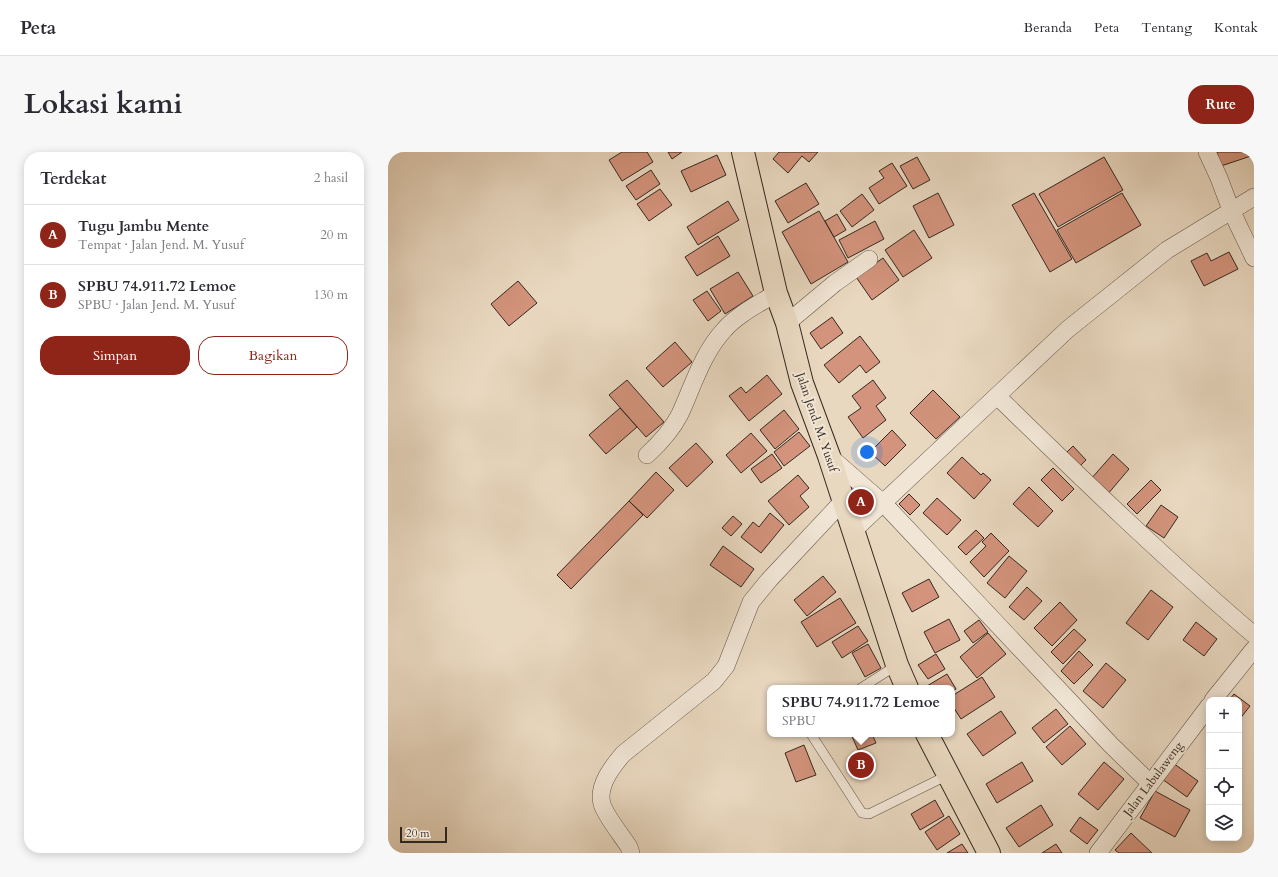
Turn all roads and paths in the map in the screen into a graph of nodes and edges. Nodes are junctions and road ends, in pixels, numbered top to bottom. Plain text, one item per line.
1 (743, 152) edge
2 (1207, 152) edge
3 (1254, 197) edge
4 (1231, 210) junction
5 (1254, 258) edge
6 (869, 259) dead end
7 (776, 293) junction
8 (787, 323) junction
9 (997, 396) junction
10 (647, 455) dead end
11 (829, 456) junction
12 (844, 500) junction
13 (884, 504) junction
14 (853, 532) junction
15 (1254, 635) edge
16 (1254, 649) edge
17 (897, 665) junction
18 (866, 685) edge
19 (906, 685) edge
20 (1215, 697) edge
21 (1206, 710) edge
22 (813, 737) edge
23 (929, 737) edge
24 (948, 775) junction
25 (1150, 783) junction
26 (631, 853) edge
27 (989, 853) edge
28 (1098, 853) edge

1 - 7 highway, Jalan Jend. M. Yusuf
2 - 4 street
3 - 4 street
4 - 5 street
4 - 9 street
6 - 8 street
7 - 8 highway, Jalan Jend. M. Yusuf
7 - 10 street
8 - 11 highway, Jalan Jend. M. Yusuf
9 - 13 street
9 - 15 street
11 - 12 highway, Jalan Jend. M. Yusuf
11 - 13 street
12 - 14 highway, Jalan Jend. M. Yusuf
12 - 26 street
13 - 14 street
13 - 25 street
14 - 17 highway, Jalan Jend. M. Yusuf
16 - 20 street
17 - 18 lane
17 - 19 highway, Jalan Jend. M. Yusuf
21 - 25 street, Jalan Labulaweng
22 - 24 lane
23 - 24 highway
24 - 27 highway
25 - 28 street, Jalan Labulaweng

